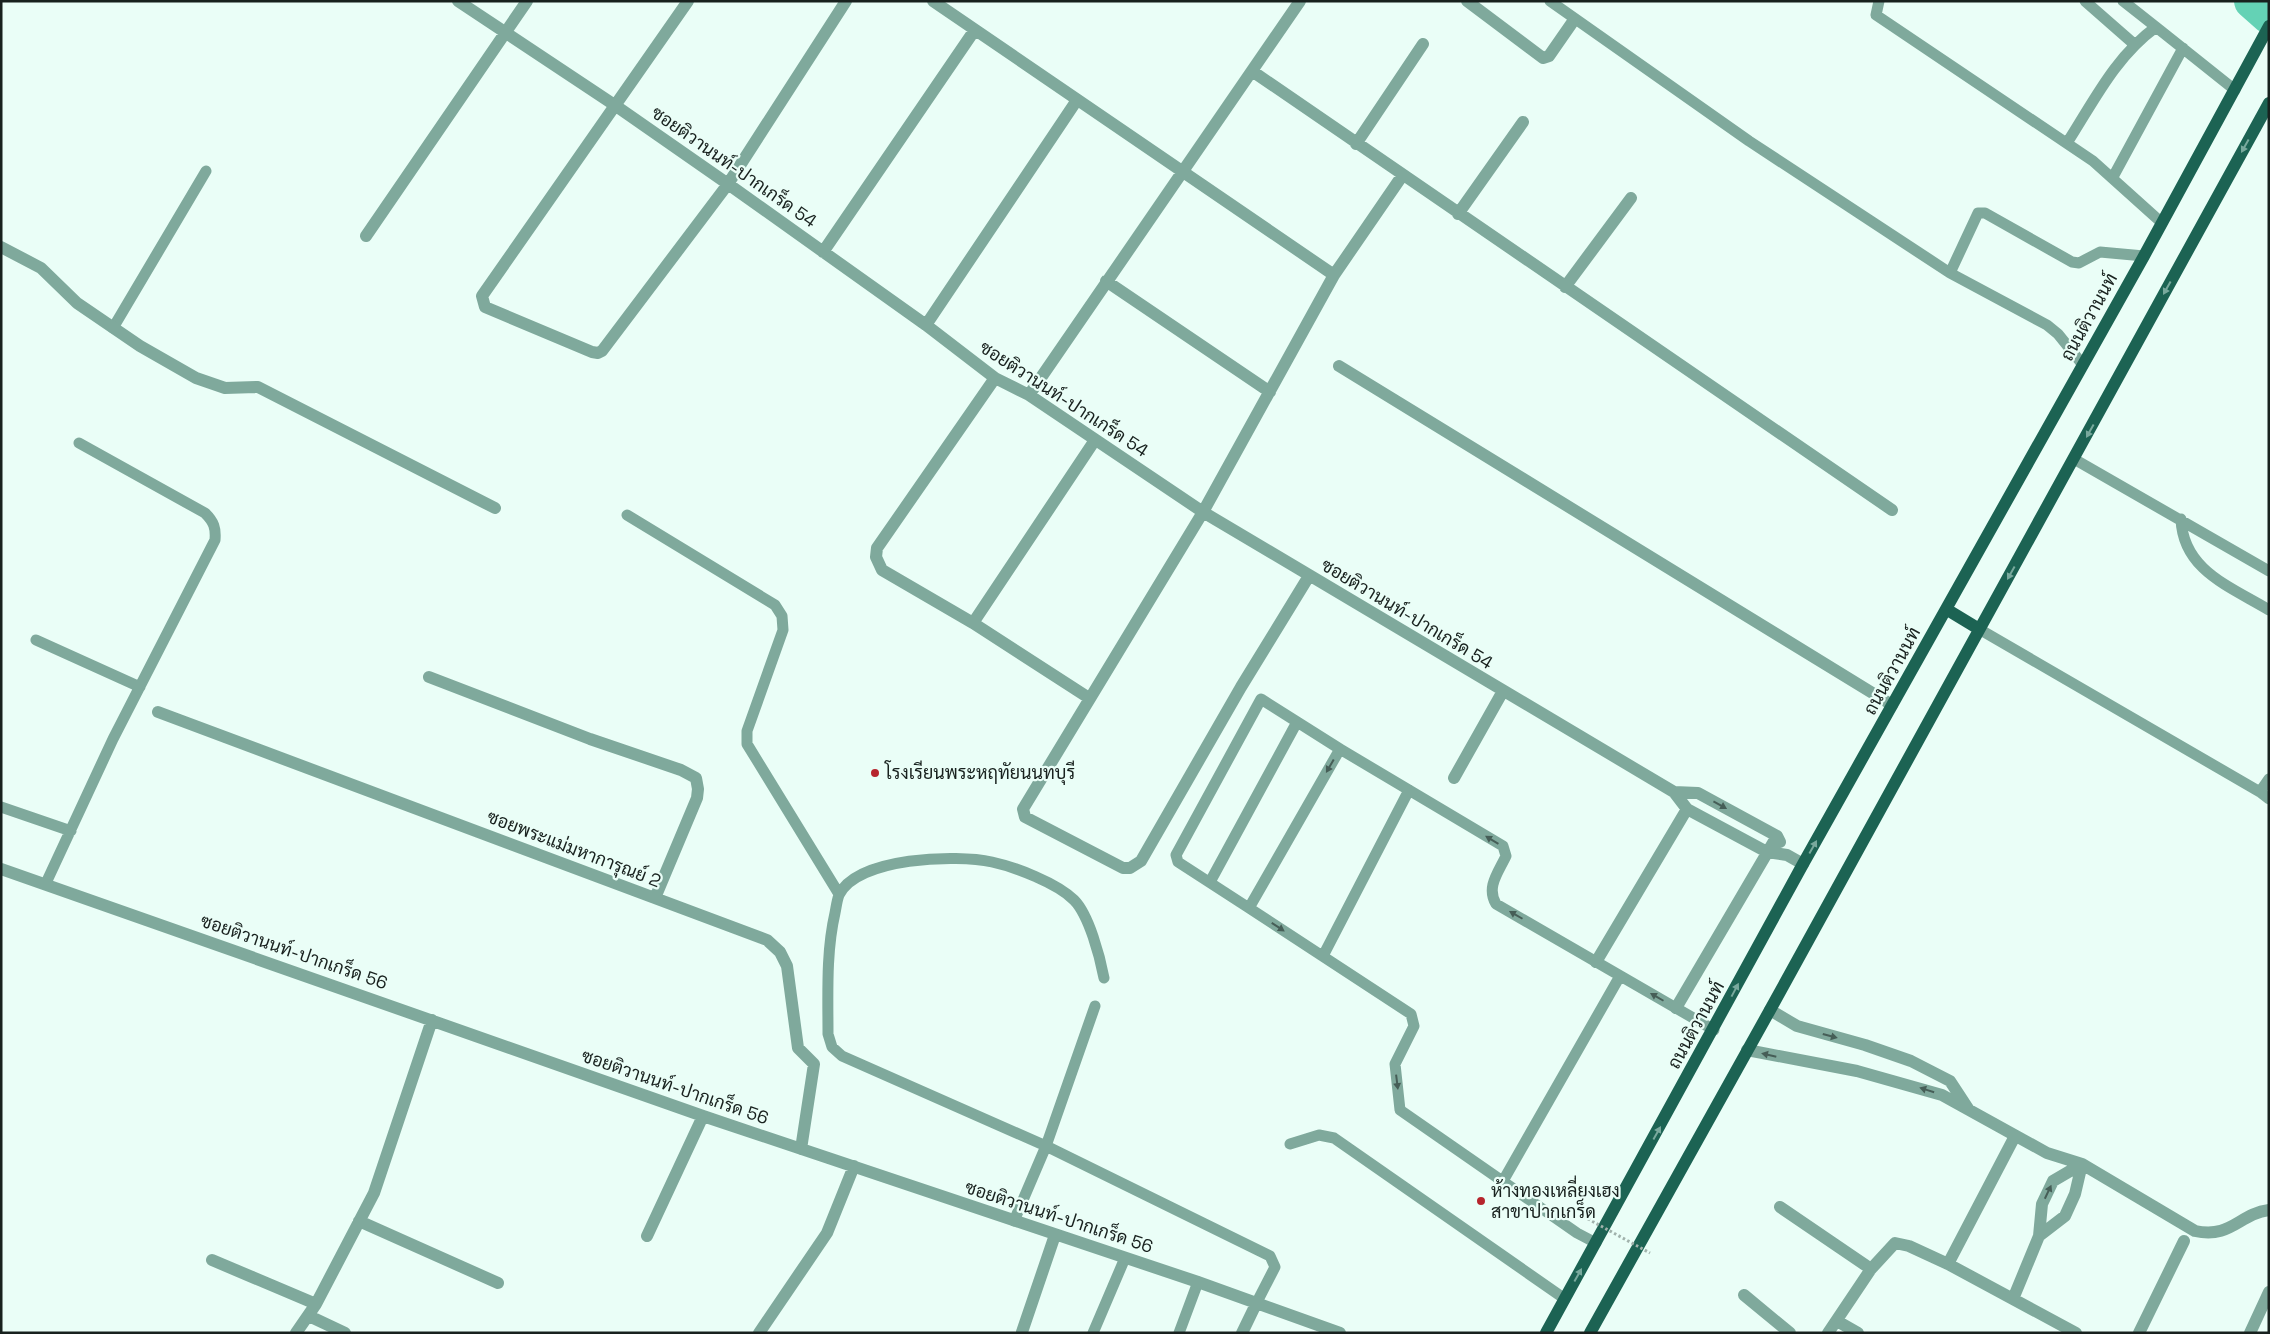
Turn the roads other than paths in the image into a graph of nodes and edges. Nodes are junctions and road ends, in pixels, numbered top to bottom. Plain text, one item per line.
1 (458, 1) edge
2 (527, 1) edge
3 (688, 1) edge
4 (846, 1) edge
5 (933, 1) edge
6 (1300, 1) edge
7 (1467, 1) edge
8 (1550, 1) edge
9 (1879, 1) edge
10 (2085, 1) edge
11 (2123, 1) edge
12 (1574, 20) junction
13 (2269, 26) edge
14 (2156, 27) junction
15 (974, 31) junction
16 (505, 32) junction
17 (1423, 44) dead end
18 (2134, 44) junction
19 (2183, 48) junction
20 (1252, 71) junction
21 (2235, 90) junction
22 (1077, 100) junction
23 (2269, 103) edge
24 (616, 106) junction
25 (1524, 122) dead end
26 (2067, 143) junction
27 (1356, 144) junction
28 (206, 171) dead end
29 (1182, 172) junction
30 (1402, 176) junction
31 (2113, 177) junction
32 (728, 184) junction
33 (1631, 198) dead end
34 (1458, 214) junction
35 (2162, 223) junction
36 (366, 236) dead end
37 (1, 248) edge
38 (823, 252) junction
39 (2144, 256) junction
40 (1950, 273) junction
41 (1334, 275) junction
42 (1106, 281) junction
43 (1565, 287) junction
44 (926, 325) junction
45 (113, 328) junction
46 (2083, 365) junction
47 (1339, 366) dead end
48 (995, 378) junction
49 (1270, 392) junction
50 (1028, 395) junction
51 (1095, 440) junction
52 (79, 442) dead end
53 (2074, 459) junction
54 (495, 508) dead end
55 (1892, 510) dead end
56 (1203, 512) junction
57 (627, 515) dead end
58 (2180, 519) junction
59 (2269, 571) edge
60 (1309, 576) junction
61 (1946, 609) junction
62 (2269, 610) edge
63 (973, 623) junction
64 (1979, 629) junction
65 (36, 640) dead end
66 (429, 677) dead end
67 (140, 688) junction
68 (1503, 691) junction
69 (1089, 698) junction
70 (1892, 705) junction
71 (158, 712) dead end
72 (1297, 722) junction
73 (1340, 749) junction
74 (1454, 778) dead end
75 (2269, 780) edge
76 (1409, 790) junction
77 (1674, 792) junction
78 (2265, 796) edge
79 (1, 807) edge
80 (1687, 809) junction
81 (71, 830) junction
82 (1777, 836) junction
83 (1767, 852) junction
84 (1787, 855) junction
85 (1803, 864) junction
86 (1, 869) edge
87 (1210, 882) junction
88 (46, 883) junction
89 (839, 894) junction
90 (655, 898) junction
91 (1249, 908) junction
92 (1323, 956) junction
93 (1596, 962) junction
94 (1620, 976) junction
95 (1104, 978) dead end
96 (1095, 1006) dead end
97 (1676, 1008) junction
98 (1770, 1010) junction
99 (432, 1020) junction
100 (1714, 1030) junction
101 (1747, 1050) junction
102 (1971, 1112) junction
103 (703, 1116) junction
104 (2015, 1136) junction
105 (1290, 1144) dead end
106 (1046, 1146) junction
107 (801, 1149) junction
108 (2082, 1164) junction
109 (854, 1166) junction
110 (1503, 1180) junction
111 (1780, 1207) dead end
112 (2269, 1210) edge
113 (359, 1221) junction
114 (1014, 1221) junction
115 (1055, 1235) junction
116 (647, 1236) dead end
117 (2039, 1236) junction
118 (2184, 1241) dead end
119 (1596, 1243) junction
120 (1125, 1258) junction
121 (212, 1260) dead end
122 (1948, 1264) junction
123 (1872, 1268) junction
124 (498, 1282) dead end
125 (1198, 1282) junction
126 (2269, 1292) edge
127 (1744, 1295) dead end
128 (1565, 1299) junction
129 (2013, 1299) junction
130 (1257, 1302) junction
131 (316, 1304) junction
132 (2265, 1309) edge
133 (309, 1316) junction
134 (1837, 1321) junction
135 (296, 1333) edge
136 (345, 1333) edge
137 (759, 1333) edge
138 (1022, 1333) edge
139 (1093, 1333) edge
140 (1179, 1333) edge
141 (1242, 1333) edge
142 (1340, 1333) edge
143 (1546, 1333) edge
144 (1590, 1333) edge
145 (1790, 1333) edge
146 (1828, 1333) edge
147 (1858, 1333) edge
148 (2076, 1333) edge
149 (2139, 1333) edge
150 (2250, 1333) edge

1 - 16 street, ซอยติวานนท์-ปากเกร็ด 54
2 - 16 street
3 - 24 street
4 - 32 street
5 - 15 street
6 - 20 street
7 - 12 street
8 - 12 lane
9 - 26 lane
10 - 18 lane
11 - 14 lane
12 - 40 lane
13 - 21 main road, ถนนติวานนท์
14 - 18 lane
14 - 19 lane
15 - 22 street
15 - 38 street
16 - 24 street, ซอยติวานนท์-ปากเกร็ด 54
16 - 36 street
17 - 27 street
18 - 26 lane
19 - 21 lane
19 - 31 lane
20 - 27 street
20 - 29 street
21 - 35 main road, ถนนติวานนท์
22 - 29 street
22 - 44 street
23 -> 53 main road
24 - 32 street, ซอยติวานนท์-ปากเกร็ด 54
24 - 32 street
25 - 34 street
26 - 31 lane
27 - 30 street
28 - 45 lane
29 - 41 street
29 - 42 street
30 - 34 street
30 - 41 street
31 - 35 lane
32 - 38 street, ซอยติวานนท์-ปากเกร็ด 54
33 - 43 street
34 - 43 street
35 - 39 main road, ถนนติวานนท์
37 - 45 street
38 - 44 street, ซอยติวานนท์-ปากเกร็ด 54
39 - 40 lane
39 - 46 main road, ถนนติวานนท์
40 - 46 lane
41 - 49 street
42 - 49 street
42 - 50 street
43 - 55 street
44 - 48 street, ซอยติวานนท์-ปากเกร็ด 54
45 - 54 street
46 - 61 main road, ถนนติวานนท์
47 - 70 street
48 - 50 street, ซอยติวานนท์-ปากเกร็ด 54
48 - 63 street
49 - 56 street
50 - 51 street, ซอยติวานนท์-ปากเกร็ด 54
51 - 56 street, ซอยติวานนท์-ปากเกร็ด 54
51 - 63 street
52 - 67 lane
53 - 58 lane
53 -> 64 main road
56 - 60 street, ซอยติวานนท์-ปากเกร็ด 54
56 - 69 street
57 - 89 lane
58 - 59 lane
58 - 62 lane
60 - 68 street, ซอยติวานนท์-ปากเกร็ด 54
60 - 69 street
61 - 64 main road
61 - 70 main road, ถนนติวานนท์
63 - 69 street
64 - 78 lane
64 - 98 main road
65 - 67 lane
66 - 90 street
67 - 81 lane
68 - 74 street
68 - 77 street, ซอยติวานนท์-ปากเกร็ด 54
85 -> 70 main road, ถนนติวานนท์
71 - 90 street, ซอยพระแม่มหาการุณย์ 2
72 - 73 lane
72 - 87 lane
72 - 87 lane
73 - 76 lane
73 -> 91 lane
75 - 78 lane
76 - 92 lane
93 -> 76 lane
77 - 80 street, ซอยติวานนท์-ปากเกร็ด 54
77 -> 82 street, ซอยติวานนท์-ปากเกร็ด 54
79 - 81 lane
80 - 83 street, ซอยติวานนท์-ปากเกร็ด 54
80 - 93 street
81 - 88 lane
82 - 83 street
82 - 84 street
83 - 84 street, ซอยติวานนท์-ปากเกร็ด 54
83 - 97 street
84 - 85 street, ซอยติวานนท์-ปากเกร็ด 54
100 -> 85 main road, ถนนติวานนท์
86 - 88 street, ซอยติวานนท์-ปากเกร็ด 56
87 - 91 lane
88 - 99 street, ซอยติวานนท์-ปากเกร็ด 56
89 - 95 lane
89 - 106 lane
90 - 107 street, ซอยพระแม่มหาการุณย์ 2
91 -> 92 lane
92 -> 110 lane
93 - 94 lane
97 -> 94 lane
94 - 110 lane
96 - 106 lane
97 - 100 lane
98 - 101 main road
98 -> 102 street
99 - 103 street, ซอยติวานนท์-ปากเกร็ด 56
99 - 113 street
119 -> 100 main road, ถนนติวานนท์
102 -> 101 street
101 - 144 main road
102 - 104 street
103 - 107 street, ซอยติวานนท์-ปากเกร็ด 56
103 - 116 street
104 - 108 street
104 - 122 street
105 - 128 lane
106 - 114 lane
106 - 130 lane
107 - 109 street, ซอยติวานนท์-ปากเกร็ด 56
108 - 112 street
108 - 117 street
117 -> 108 street
109 - 114 street, ซอยติวานนท์-ปากเกร็ด 56
109 - 137 street
110 - 119 lane
111 - 123 street
113 - 124 street
113 - 131 street
114 - 115 street, ซอยติวานนท์-ปากเกร็ด 56
115 - 120 street, ซอยติวานนท์-ปากเกร็ด 56
115 - 138 street
117 - 129 street
118 - 149 street
128 -> 119 main road, ถนนติวานนท์
120 - 125 street, ซอยติวานนท์-ปากเกร็ด 56
120 - 139 lane
121 - 131 street
122 - 123 street
122 - 129 street
123 - 134 street
125 - 130 street, ซอยติวานนท์-ปากเกร็ด 56
125 - 140 lane
126 - 132 street
127 - 145 street
128 - 143 main road, ถนนติวานนท์
129 - 148 street
130 - 141 street
130 - 142 street, ซอยติวานนท์-ปากเกร็ด 56
131 - 133 street
132 - 150 street
133 - 135 street
133 - 136 street
134 - 146 street
134 - 147 street

